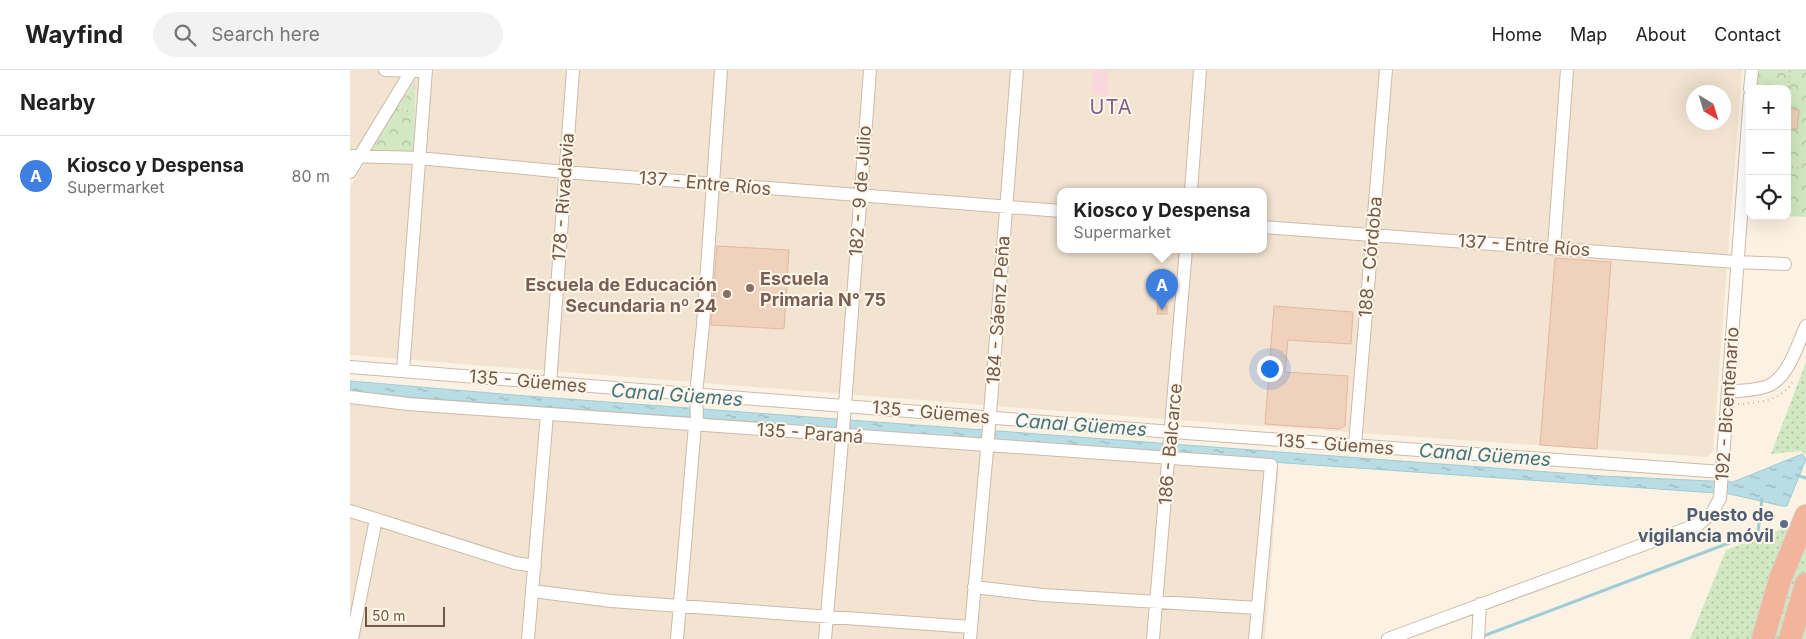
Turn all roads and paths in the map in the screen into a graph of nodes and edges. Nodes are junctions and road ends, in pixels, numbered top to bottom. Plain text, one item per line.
1 (385, 70) edge
2 (412, 70) edge
3 (573, 70) edge
4 (721, 70) edge
5 (870, 70) edge
6 (1018, 70) edge
7 (1200, 70) edge
8 (1386, 70) edge
9 (1567, 70) edge
10 (1752, 70) edge
11 (1790, 70) edge
12 (426, 72) edge
13 (1750, 85) edge
14 (1789, 85) edge
15 (388, 109) junction
16 (422, 113) junction
17 (1747, 130) edge
18 (355, 156) edge
19 (419, 158) junction
20 (1791, 167) edge
21 (1806, 168) edge
22 (350, 172) edge
23 (565, 172) junction
24 (713, 184) junction
25 (1191, 188) edge
26 (860, 195) junction
27 (1006, 207) junction
28 (1057, 212) edge
29 (1267, 227) edge
30 (1372, 235) junction
31 (1554, 247) junction
32 (1186, 253) edge
33 (1736, 262) junction
34 (1785, 264) dead end
35 (1806, 326) edge
36 (350, 367) edge
37 (403, 371) junction
38 (1796, 375) dead end
39 (550, 384) junction
40 (1728, 392) junction
41 (350, 397) edge
42 (696, 398) junction
43 (845, 408) junction
44 (1735, 408) dead end
45 (547, 414) junction
46 (989, 421) junction
47 (696, 423) junction
48 (842, 434) junction
49 (1171, 434) junction
50 (988, 442) junction
51 (1355, 445) junction
52 (1169, 455) junction
53 (1722, 474) junction
54 (350, 511) edge
55 (1805, 518) edge
56 (376, 519) junction
57 (535, 566) junction
58 (1806, 584) edge
59 (974, 587) junction
60 (533, 591) junction
61 (1156, 602) junction
62 (1480, 604) junction
63 (679, 606) junction
64 (1258, 608) junction
65 (826, 616) junction
66 (970, 633) edge
67 (352, 639) edge
68 (528, 639) edge
69 (677, 639) edge
70 (825, 639) edge
71 (1153, 639) edge
72 (1256, 639) edge
73 (1388, 639) edge
74 (1478, 639) edge
75 (1763, 639) edge
76 (1790, 639) edge

1 - 2 street
2 - 12 street
2 - 15 street
3 - 23 street, 178 - Rivadavia
4 - 24 street
5 - 26 street, 182 - 9 de Julio
6 - 27 street, 184 - Sáenz Peña
7 - 25 street
8 - 30 street, 188 - Córdoba
9 - 31 street
10 - 13 street
11 - 14 path
12 - 16 street
15 - 16 path
15 - 18 street
16 - 19 street
17 - 33 street, 192 - Bicentenario
18 - 19 street, 137 - Entre Ríos
18 - 22 street
19 - 23 street, 137 - Entre Ríos
19 - 37 street
20 - 21 path
23 - 24 street, 137 - Entre Ríos
23 - 39 street, 178 - Rivadavia
24 - 26 street, 137 - Entre Ríos
24 - 42 street
26 - 27 street, 137 - Entre Ríos
26 - 43 street, 182 - 9 de Julio
27 - 28 street, 137 - Entre Ríos
27 - 46 street, 184 - Sáenz Peña
29 - 30 street, 137 - Entre Ríos
30 - 31 street, 137 - Entre Ríos
30 - 51 street, 188 - Córdoba
31 - 33 street, 137 - Entre Ríos
32 - 49 street, 186 - Balcarce
33 - 34 street, 137 - Entre Ríos
33 - 40 street, 192 - Bicentenario
35 - 40 street
36 - 37 street, 135 - Güemes
37 - 39 street, 135 - Güemes
38 - 44 path
39 - 42 street, 135 - Güemes
40 - 53 street, 192 - Bicentenario
41 - 45 street, 135 - Paraná
42 - 43 street, 135 - Güemes
42 - 47 street
43 - 46 street, 135 - Güemes
43 - 48 street, 182 - 9 de Julio
45 - 47 street, 135 - Paraná
45 - 57 street
46 - 49 street, 135 - Güemes
46 - 50 street, 184 - Sáenz Peña
47 - 48 street, 135 - Paraná
47 - 63 street
48 - 50 street, 135 - Paraná
48 - 65 street, 182 - 9 de Julio
49 - 51 street, 135 - Güemes
49 - 52 street, 186 - Balcarce
50 - 52 street, 135 - Paraná
50 - 59 street, 184 - Sáenz Peña
51 - 53 street, 135 - Güemes
52 - 61 street, 186 - Balcarce
52 - 64 street, 135 - Paraná
53 - 62 street, 192 - Bicentenario
54 - 56 street
55 - 75 highway
56 - 57 street
56 - 67 street
57 - 60 street
58 - 76 highway
59 - 61 street
59 - 66 street, 184 - Sáenz Peña
60 - 63 street
60 - 68 street
61 - 64 street
61 - 71 street, 186 - Balcarce
62 - 73 street, 192 - Bicentenario
62 - 74 street
63 - 65 street
63 - 69 street
64 - 72 street
65 - 66 street
65 - 70 street, 182 - 9 de Julio

